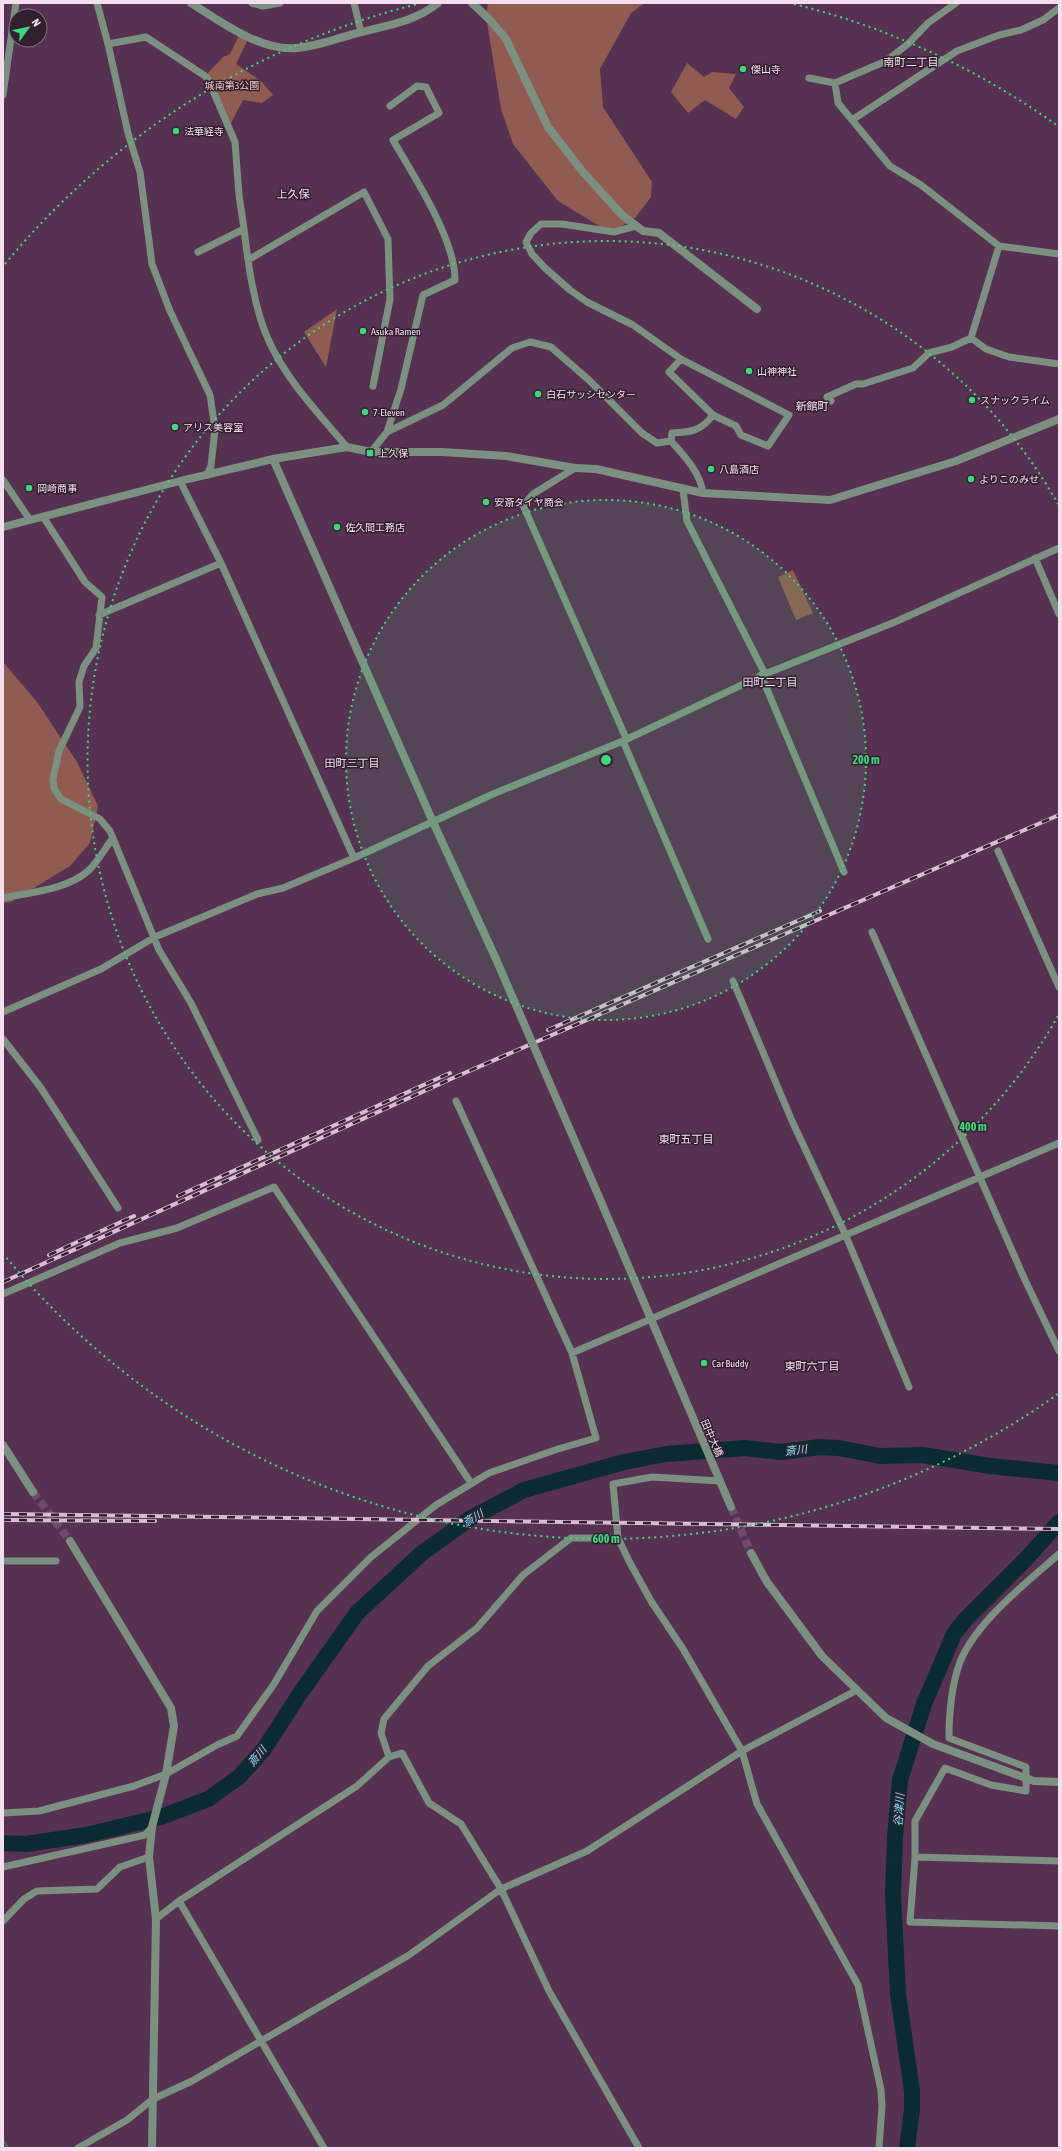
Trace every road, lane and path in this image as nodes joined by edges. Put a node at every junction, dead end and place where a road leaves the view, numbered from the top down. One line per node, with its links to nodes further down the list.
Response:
1 (16, 3): 13 (street)
2 (97, 3): 12 (street)
3 (191, 3): 11 (street)
4 (252, 3): 5 (street)
5 (280, 3)
6 (354, 3): 11 (street)
7 (438, 3): 11 (street)
8 (472, 3): 19 (street)
9 (956, 3): 15 (street)
10 (1059, 8): 18 (street)
11 (361, 32)
12 (108, 44): 20 (street); 39 (street)
13 (5, 54): 16 (street)
14 (809, 78): 15 (street)
15 (835, 83): 18 (street)
16 (3, 95)
17 (390, 106): 33 (street)
18 (852, 120): 21 (street)
19 (636, 226): 25 (street); 27 (street)
20 (244, 229): 22 (street); 24 (street)
21 (999, 246): 23 (street); 26 (street)
22 (198, 252)
23 (1059, 254)
24 (248, 260): 29 (street); 35 (street)
25 (757, 309)
26 (971, 338): 28 (street); 30 (street)
27 (681, 359): 31 (street); 31 (street)
28 (1059, 364)
29 (373, 386)
30 (831, 401)
31 (713, 415): 34 (street)
32 (1059, 419): 43 (street)
33 (387, 432): 34 (street); 36 (street)
34 (671, 441): 43 (street)
35 (347, 448): 36 (street); 37 (street)
36 (371, 452): 38 (street)
37 (273, 459): 39 (street); 54 (street, 田中大橋)
38 (575, 468): 42 (street); 53 (street)
39 (207, 475): 41 (street)
40 (3, 480): 45 (street)
41 (180, 481): 44 (street); 49 (street)
42 (683, 490): 43 (street); 52 (street)
43 (703, 494)
44 (44, 518): 45 (street); 51 (street)
45 (30, 520): 46 (street)
46 (3, 527)
47 (1059, 548): 48 (street)
48 (1035, 558): 50 (street); 52 (street)
49 (221, 563): 51 (street); 57 (street)
50 (1059, 614)
51 (99, 615): 55 (street)
52 (763, 674): 53 (street); 58 (street)
53 (625, 739): 54 (street); 62 (street)
54 (433, 822): 57 (street); 74 (street, 田中大橋, bridge)
55 (113, 838): 59 (street); 61 (street)
56 (998, 851): 64 (street)
57 (354, 858): 61 (street)
58 (844, 872)
59 (3, 898)
60 (872, 932): 70 (street)
61 (156, 938): 65 (street); 68 (street)
62 (708, 939)
63 (733, 981): 72 (street)
64 (1059, 987)
65 (3, 1012)
66 (3, 1039): 71 (street)
67 (456, 1101): 76 (street)
68 (258, 1140)
69 (1059, 1143): 70 (street)
70 (980, 1176): 72 (street); 75 (street)
71 (118, 1208)
72 (846, 1236): 74 (street); 77 (street)
73 (3, 1294): 80 (street)
74 (653, 1319): 76 (street); 79 (street, 田中大橋)
75 (1059, 1351)
76 (572, 1353): 80 (street)
77 (909, 1387)
78 (3, 1445): 81 (street)
79 (719, 1478): 82 (street, 田中大橋); 83 (street)
80 (471, 1483): 92 (street)
81 (33, 1492)
82 (731, 1507)
83 (618, 1538): 90 (street); 91 (street)
84 (70, 1541): 92 (street)
85 (750, 1553): 89 (street)
86 (1059, 1554): 93 (street)
87 (3, 1561): 88 (street)
88 (56, 1562)
89 (857, 1690): 90 (street); 93 (street)
90 (742, 1751): 101 (street); 112 (street)
91 (388, 1757): 101 (street); 102 (street)
92 (165, 1777): 95 (street); 96 (street)
93 (1027, 1778): 94 (street); 98 (street)
94 (1059, 1782)
95 (3, 1814)
96 (152, 1827): 97 (street); 100 (street)
97 (149, 1857): 103 (street); 104 (street)
98 (915, 1857): 99 (street); 105 (street)
99 (1059, 1861)
100 (3, 1867)
101 (501, 1889): 106 (street); 111 (street)
102 (179, 1901): 103 (street); 106 (street)
103 (156, 1919): 107 (street)
104 (3, 1921)
105 (1059, 1926)
106 (261, 2040): 107 (street); 110 (street)
107 (153, 2099): 108 (street); 109 (street)
108 (78, 2148)
109 (152, 2148)
110 (324, 2148)
111 (639, 2148)
112 (879, 2148)

